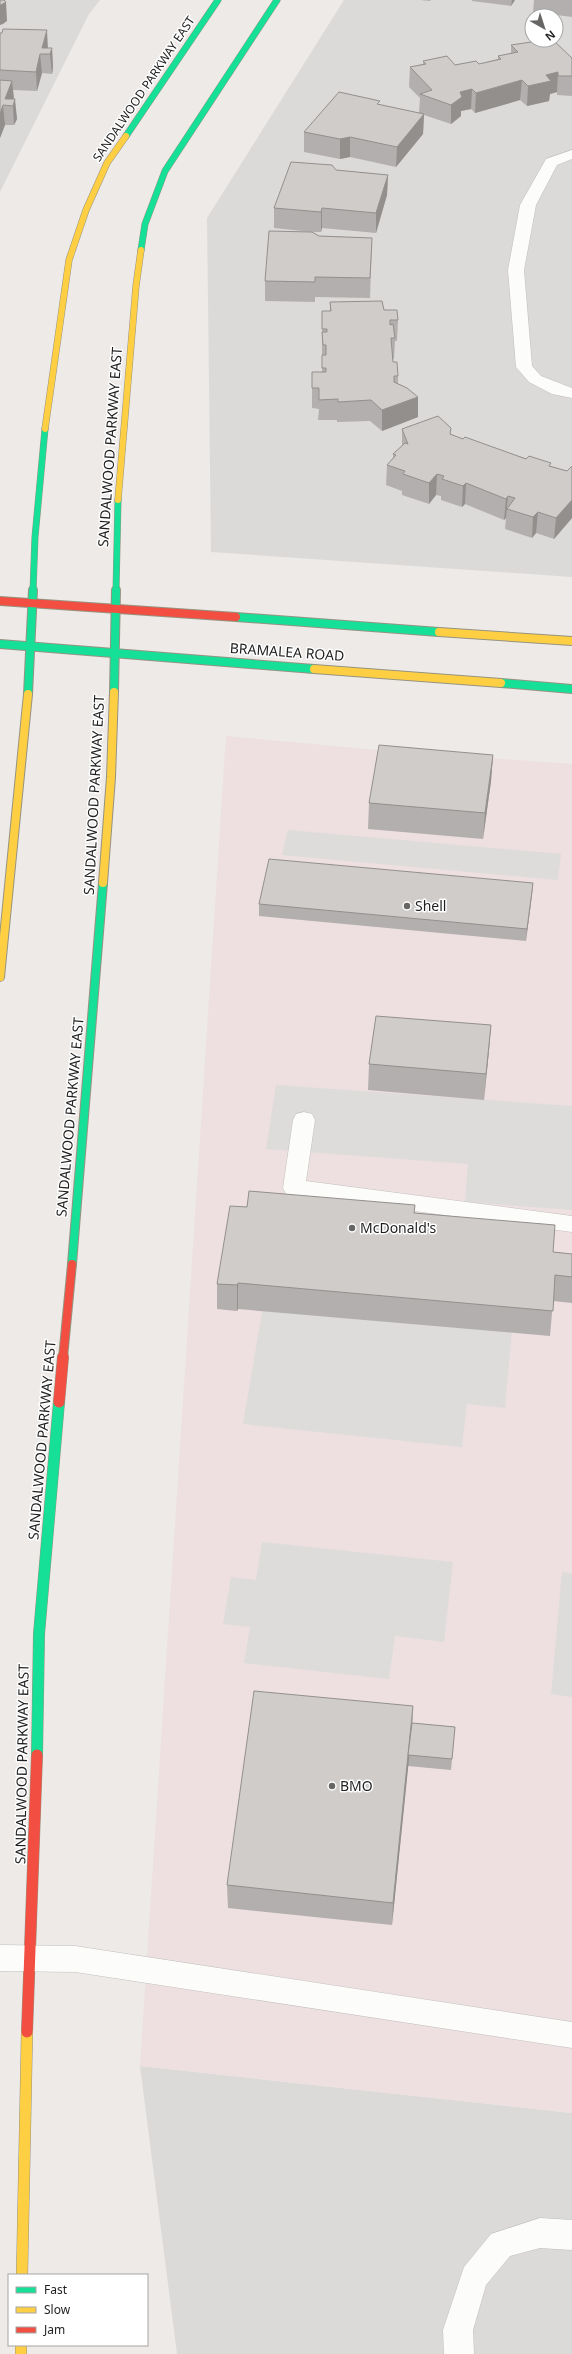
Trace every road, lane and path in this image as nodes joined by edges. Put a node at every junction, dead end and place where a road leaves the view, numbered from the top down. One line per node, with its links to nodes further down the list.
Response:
1 (218, 0): 6 (main road, SANDALWOOD PARKWAY EAST)
2 (277, 0): 7 (main road, SANDALWOOD PARKWAY EAST)
3 (572, 154): 4 (street)
4 (572, 393)
5 (0, 601): 6 (main road)
6 (32, 604): 7 (main road); 10 (main road, SANDALWOOD PARKWAY EAST)
7 (116, 609): 8 (main road); 11 (main road, SANDALWOOD PARKWAY EAST)
8 (572, 641)
9 (0, 644): 10 (main road, BRAMALEA ROAD)
10 (30, 646): 11 (main road, BRAMALEA ROAD); 13 (main road, SANDALWOOD PARKWAY EAST)
11 (114, 653): 12 (main road, BRAMALEA ROAD); 17 (main road, SANDALWOOD PARKWAY EAST)
12 (572, 689)
13 (0, 977)
14 (304, 1120): 15 (street)
15 (572, 1224)
16 (0, 1958): 17 (street)
17 (29, 1958): 18 (street); 20 (main road, SANDALWOOD PARKWAY EAST)
18 (572, 2035)
19 (572, 2235): 21 (street)
20 (22, 2274)
21 (459, 2354)

